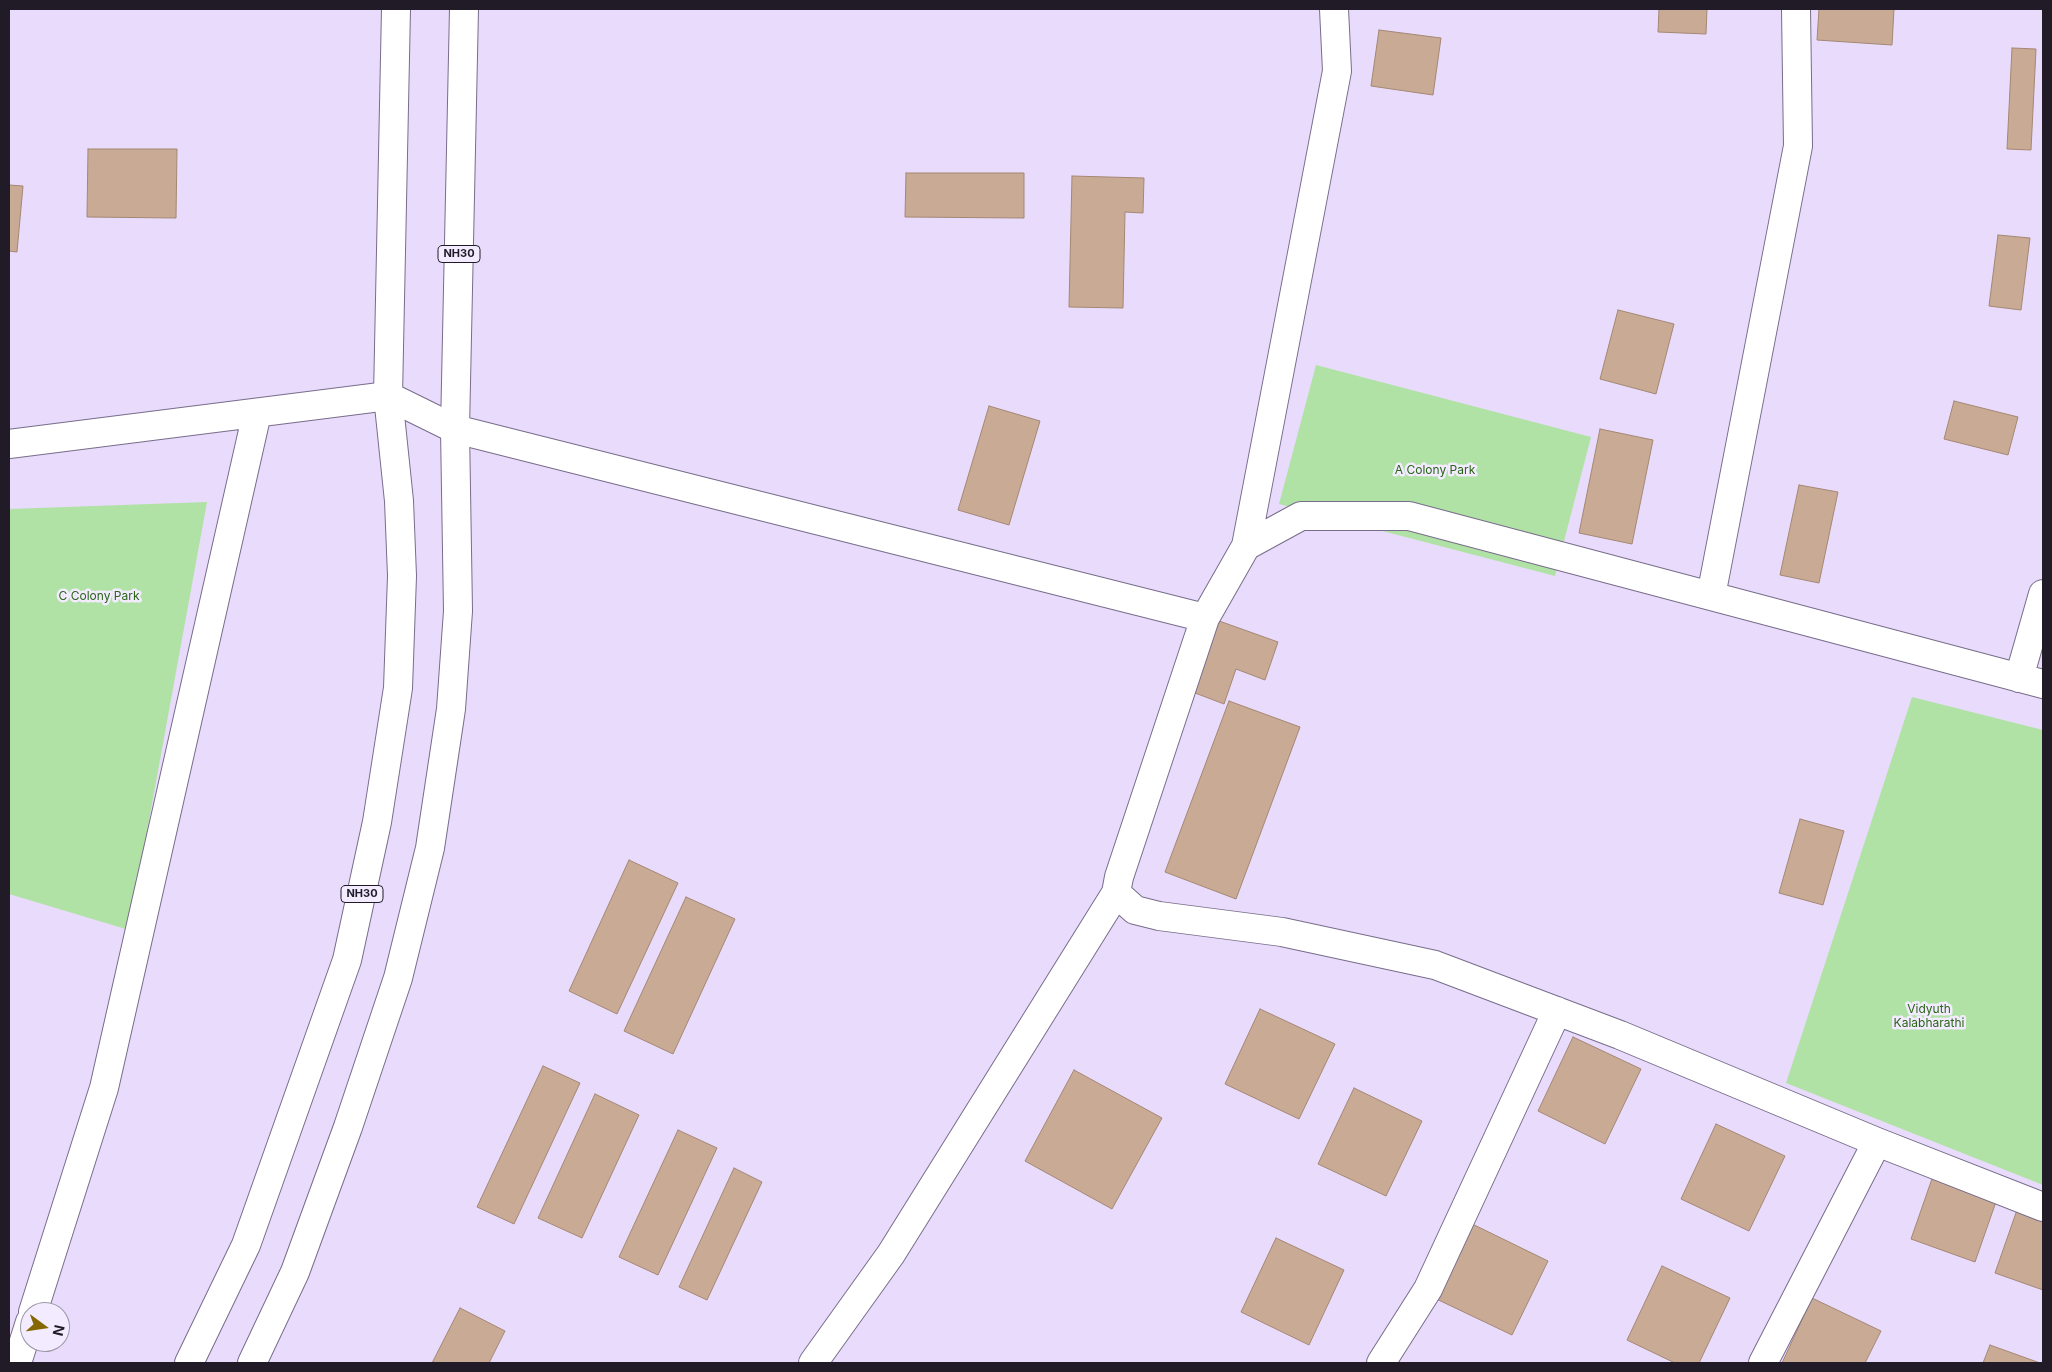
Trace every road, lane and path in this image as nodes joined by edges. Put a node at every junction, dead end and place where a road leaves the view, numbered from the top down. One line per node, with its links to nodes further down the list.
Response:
1 (396, 9): 5 (main road, NH30)
2 (464, 9): 7 (main road, NH30)
3 (1334, 9): 9 (main road)
4 (1796, 9): 11 (main road)
5 (388, 396): 6 (main road); 7 (main road); 19 (main road, NH30)
6 (257, 413): 8 (main road); 18 (main road)
7 (455, 429): 12 (main road); 20 (main road, NH30)
8 (9, 444)
9 (1246, 546): 11 (main road); 12 (main road)
10 (2043, 594): 13 (main road)
11 (1712, 596): 13 (main road)
12 (1205, 618): 14 (main road)
13 (2031, 681)
14 (1116, 893): 15 (main road); 21 (main road)
15 (1557, 1011): 16 (main road); 22 (main road)
16 (1877, 1142): 17 (main road); 23 (main road)
17 (2043, 1207)
18 (36, 1302)
19 (189, 1363)
20 (252, 1363)
21 (813, 1363)
22 (1381, 1363)
23 (1763, 1363)

